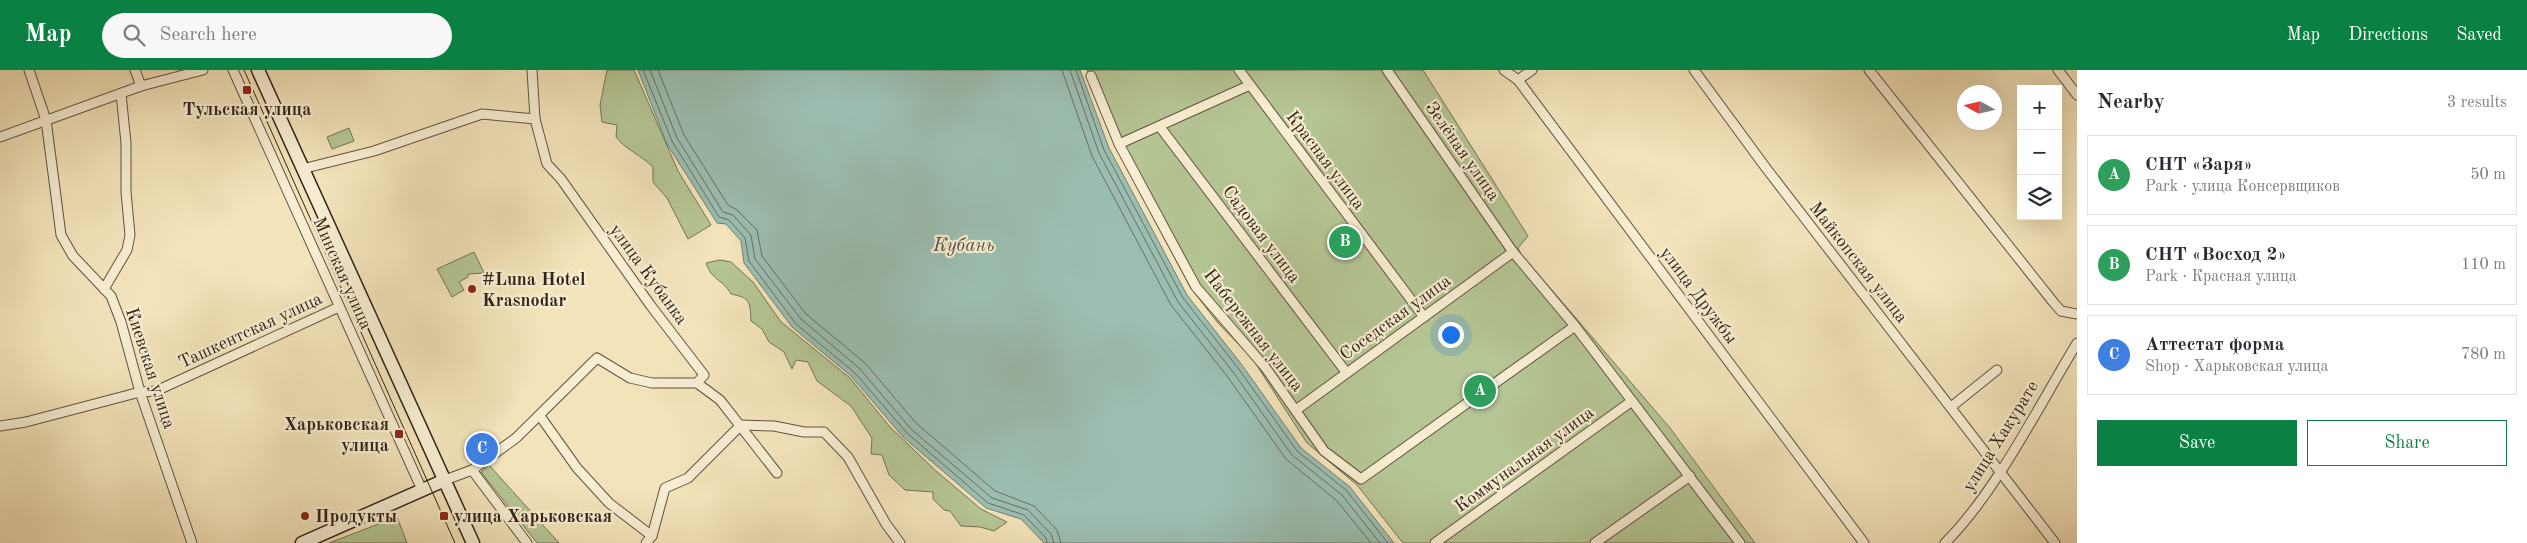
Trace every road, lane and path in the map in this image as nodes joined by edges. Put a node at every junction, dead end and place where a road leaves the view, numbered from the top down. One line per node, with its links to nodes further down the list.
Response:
1 (29, 70): 21 (street, Киевская улица)
2 (134, 70): 17 (street)
3 (203, 70): 17 (street)
4 (233, 70): 28 (street, Минская улица)
5 (258, 70): 25 (main road, Минская улица)
6 (532, 70): 20 (street, улица Кубанка)
7 (1239, 70): 16 (street, Красная улица)
8 (1387, 70): 26 (street, Зелёная улица)
9 (1504, 70): 15 (street, улица Дружбы)
10 (1532, 70): 15 (street)
11 (1694, 70): 38 (street, Майкопская улица)
12 (1869, 70): 29 (street)
13 (2058, 70): 19 (street)
14 (1091, 76): 24 (street, Набережная улица)
15 (1518, 80): 58 (street, улица Дружбы)
16 (1250, 85): 22 (street); 30 (street, Красная улица)
17 (142, 86): 18 (street)
18 (121, 94): 21 (street); 27 (street)
19 (2077, 95)
20 (534, 119): 25 (street); 35 (street, улица Кубанка)
21 (46, 120): 23 (street); 27 (street, Киевская улица)
22 (1160, 127): 24 (street); 34 (street, Садовая улица)
23 (0, 137)
24 (1119, 144): 39 (street, Набережная улица)
25 (302, 169): 47 (main road, Минская улица)
26 (1513, 252): 30 (street, Соседская улица); 31 (street, Зелёная улица)
27 (104, 289): 36 (street, Киевская улица)
28 (339, 307): 36 (street, Ташкентская улица); 48 (street, Минская улица)
29 (2077, 314)
30 (1424, 316): 34 (street, Соседская улица)
31 (1574, 326): 37 (street, Зелёная улица); 39 (street, Набережная улица)
32 (2077, 343): 44 (street, улица Хакурате)
33 (1997, 370): 38 (street)
34 (1346, 372): 39 (street, Соседская улица)
35 (697, 383): 40 (street); 41 (street)
36 (140, 392): 42 (street, Ташкентская улица); 50 (street, Киевская улица)
37 (1632, 401): 46 (street, Зелёная улица); 55 (street, Коммунальная улица)
38 (1951, 407): 44 (street, Майкопская улица)
39 (1296, 410)
40 (540, 416): 43 (street); 49 (street)
41 (741, 425): 45 (street); 49 (street); 54 (street)
42 (0, 426)
43 (472, 470): 47 (street); 53 (street)
44 (2000, 471): 59 (street, улица Хакурате); 60 (street, Майкопская улица)
45 (777, 473)
46 (1690, 476): 56 (street); 57 (street, Зелёная улица)
47 (445, 480): 48 (main road); 52 (main road, Минская улица)
48 (422, 490): 51 (main road)
49 (649, 540)
50 (192, 543)
51 (302, 543)
52 (473, 543)
53 (527, 543)
54 (900, 543)
55 (1435, 543)
56 (1595, 543)
57 (1740, 543)
58 (1864, 543)
59 (1945, 543)
60 (2055, 543)

